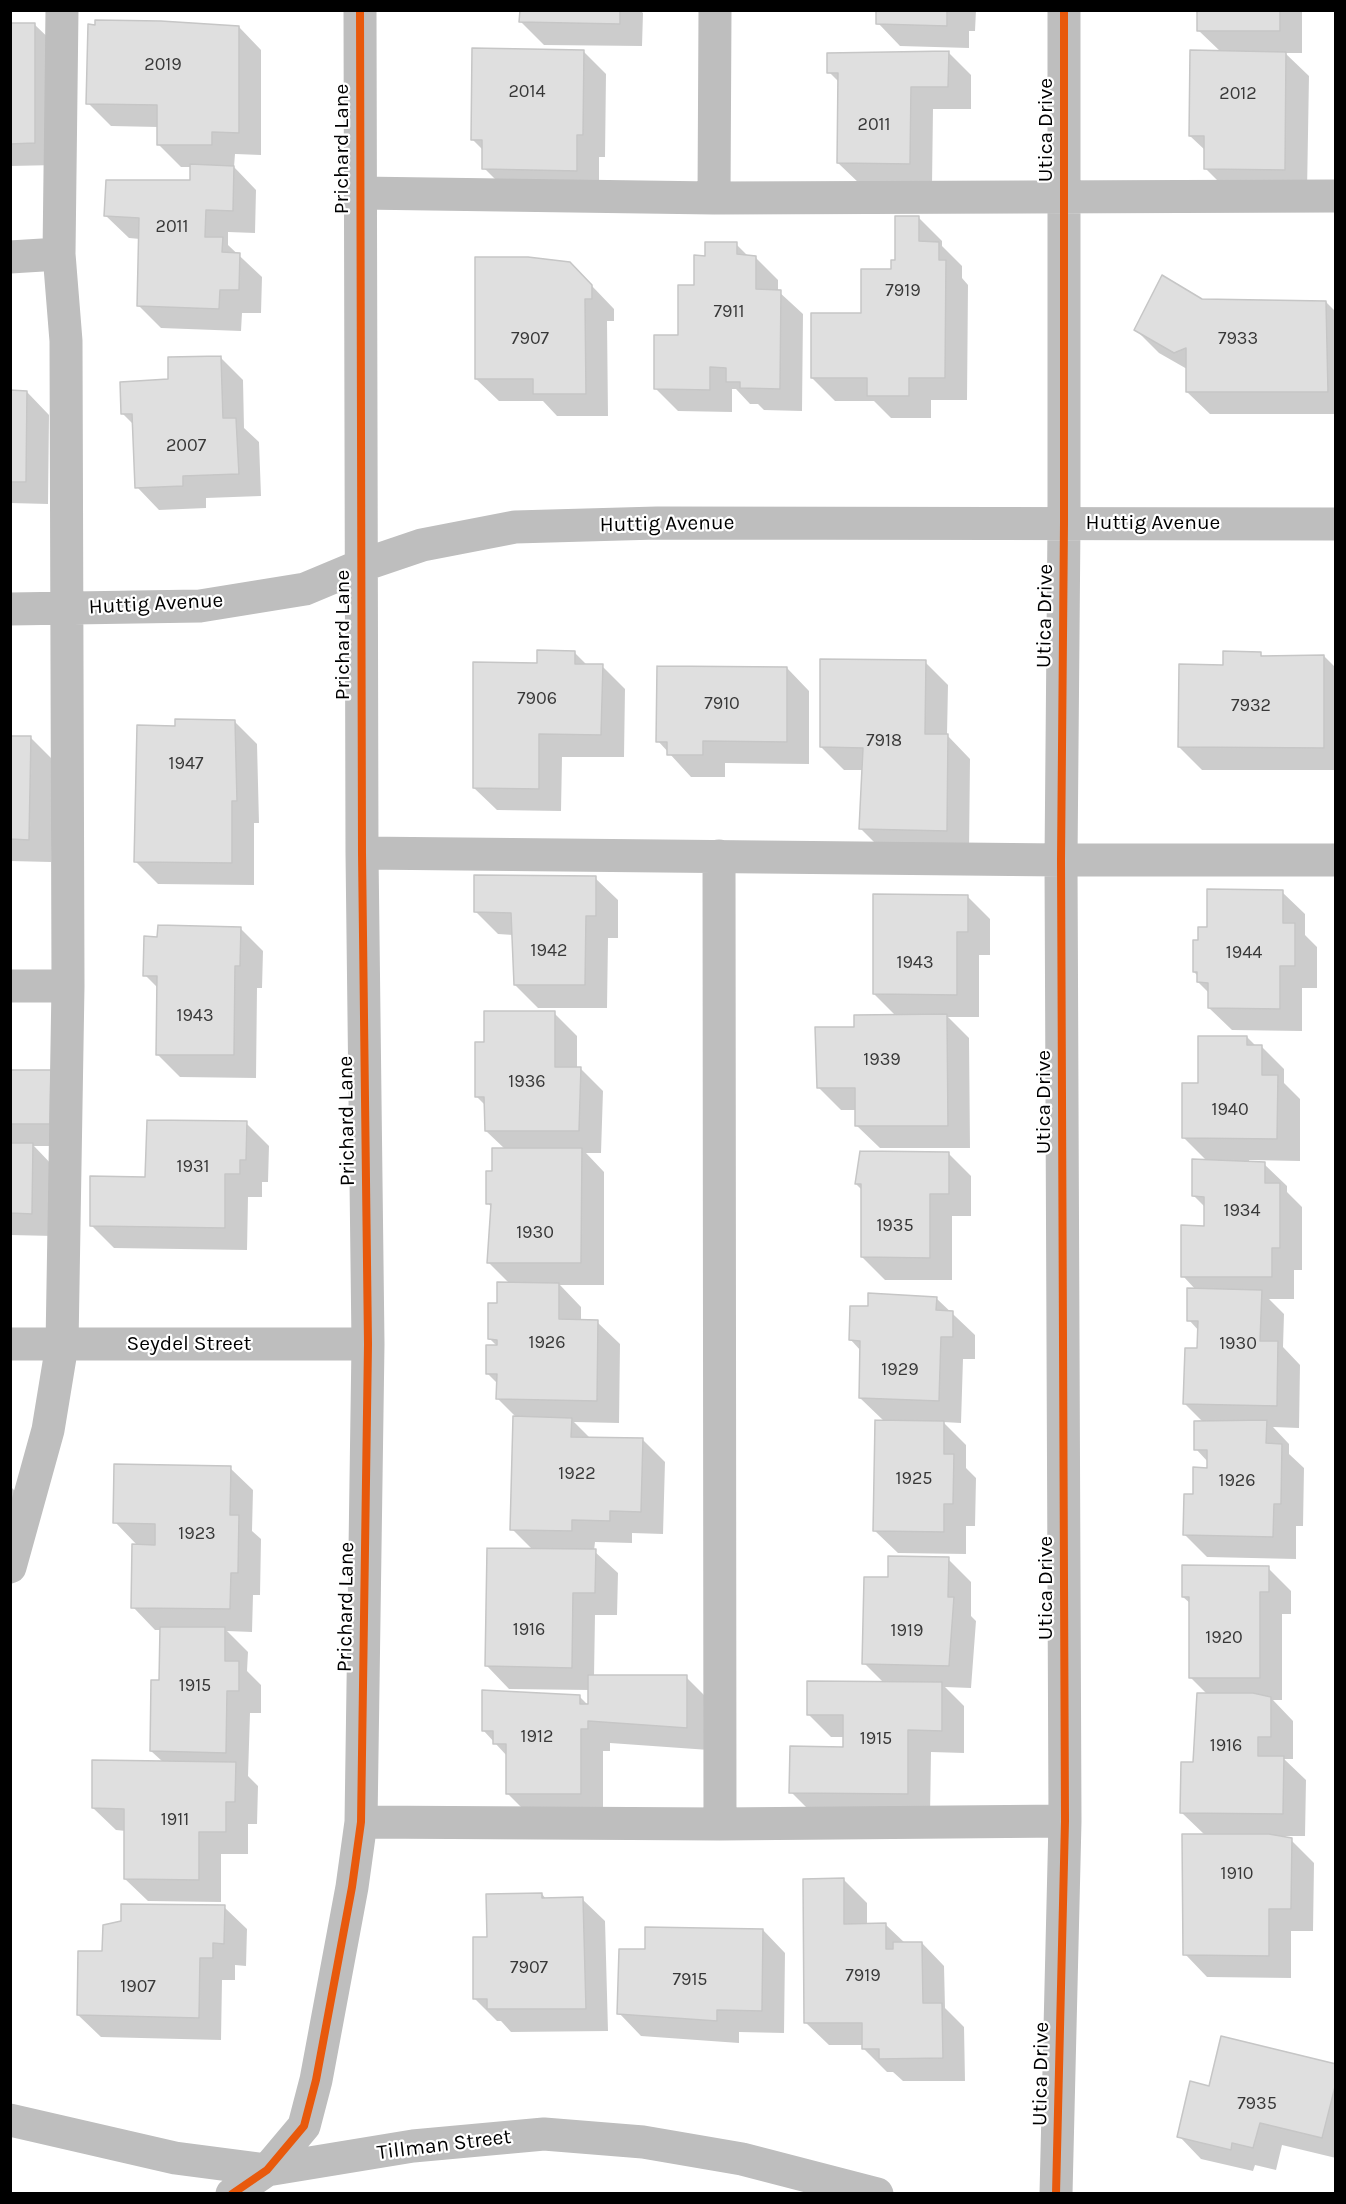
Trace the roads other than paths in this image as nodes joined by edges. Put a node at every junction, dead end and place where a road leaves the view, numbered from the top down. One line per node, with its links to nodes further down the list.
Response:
1 (62, 10): 9 (street)
2 (360, 10): 5 (street, Prichard Lane)
3 (715, 10): 7 (street)
4 (1064, 10): 8 (street, Utica Drive)
5 (360, 194): 7 (street); 13 (street, Prichard Lane)
6 (1335, 196): 8 (street)
7 (714, 198): 8 (street)
8 (1063, 198): 11 (street, Utica Drive)
9 (60, 254): 10 (street); 14 (street)
10 (10, 257)
11 (1064, 523): 12 (street, Huttig Avenue); 13 (street, Huttig Avenue); 18 (street, Utica Drive)
12 (1335, 524)
13 (360, 566): 14 (street, Huttig Avenue); 16 (street, Prichard Lane)
14 (67, 608): 15 (street, Huttig Avenue); 21 (street)
15 (10, 609)
16 (362, 853): 17 (street); 23 (street, Prichard Lane)
17 (719, 856): 18 (street); 28 (street)
18 (1061, 860): 19 (street); 26 (street, Utica Drive)
19 (1335, 860)
20 (10, 986): 21 (street)
21 (68, 986): 24 (street)
22 (10, 1344): 24 (street, Seydel Street)
23 (368, 1344): 24 (street, Seydel Street); 27 (street, Prichard Lane)
24 (62, 1345): 25 (street)
25 (10, 1567)
26 (1065, 1821): 28 (street); 33 (street, Utica Drive)
27 (361, 1822): 28 (street); 30 (street, Prichard Lane)
28 (720, 1824)
29 (10, 2120): 30 (street, Tillman Street)
30 (267, 2170): 31 (street, Prichard Lane); 32 (street, Tillman Street)
31 (232, 2193)
32 (877, 2193)
33 (1056, 2193)

